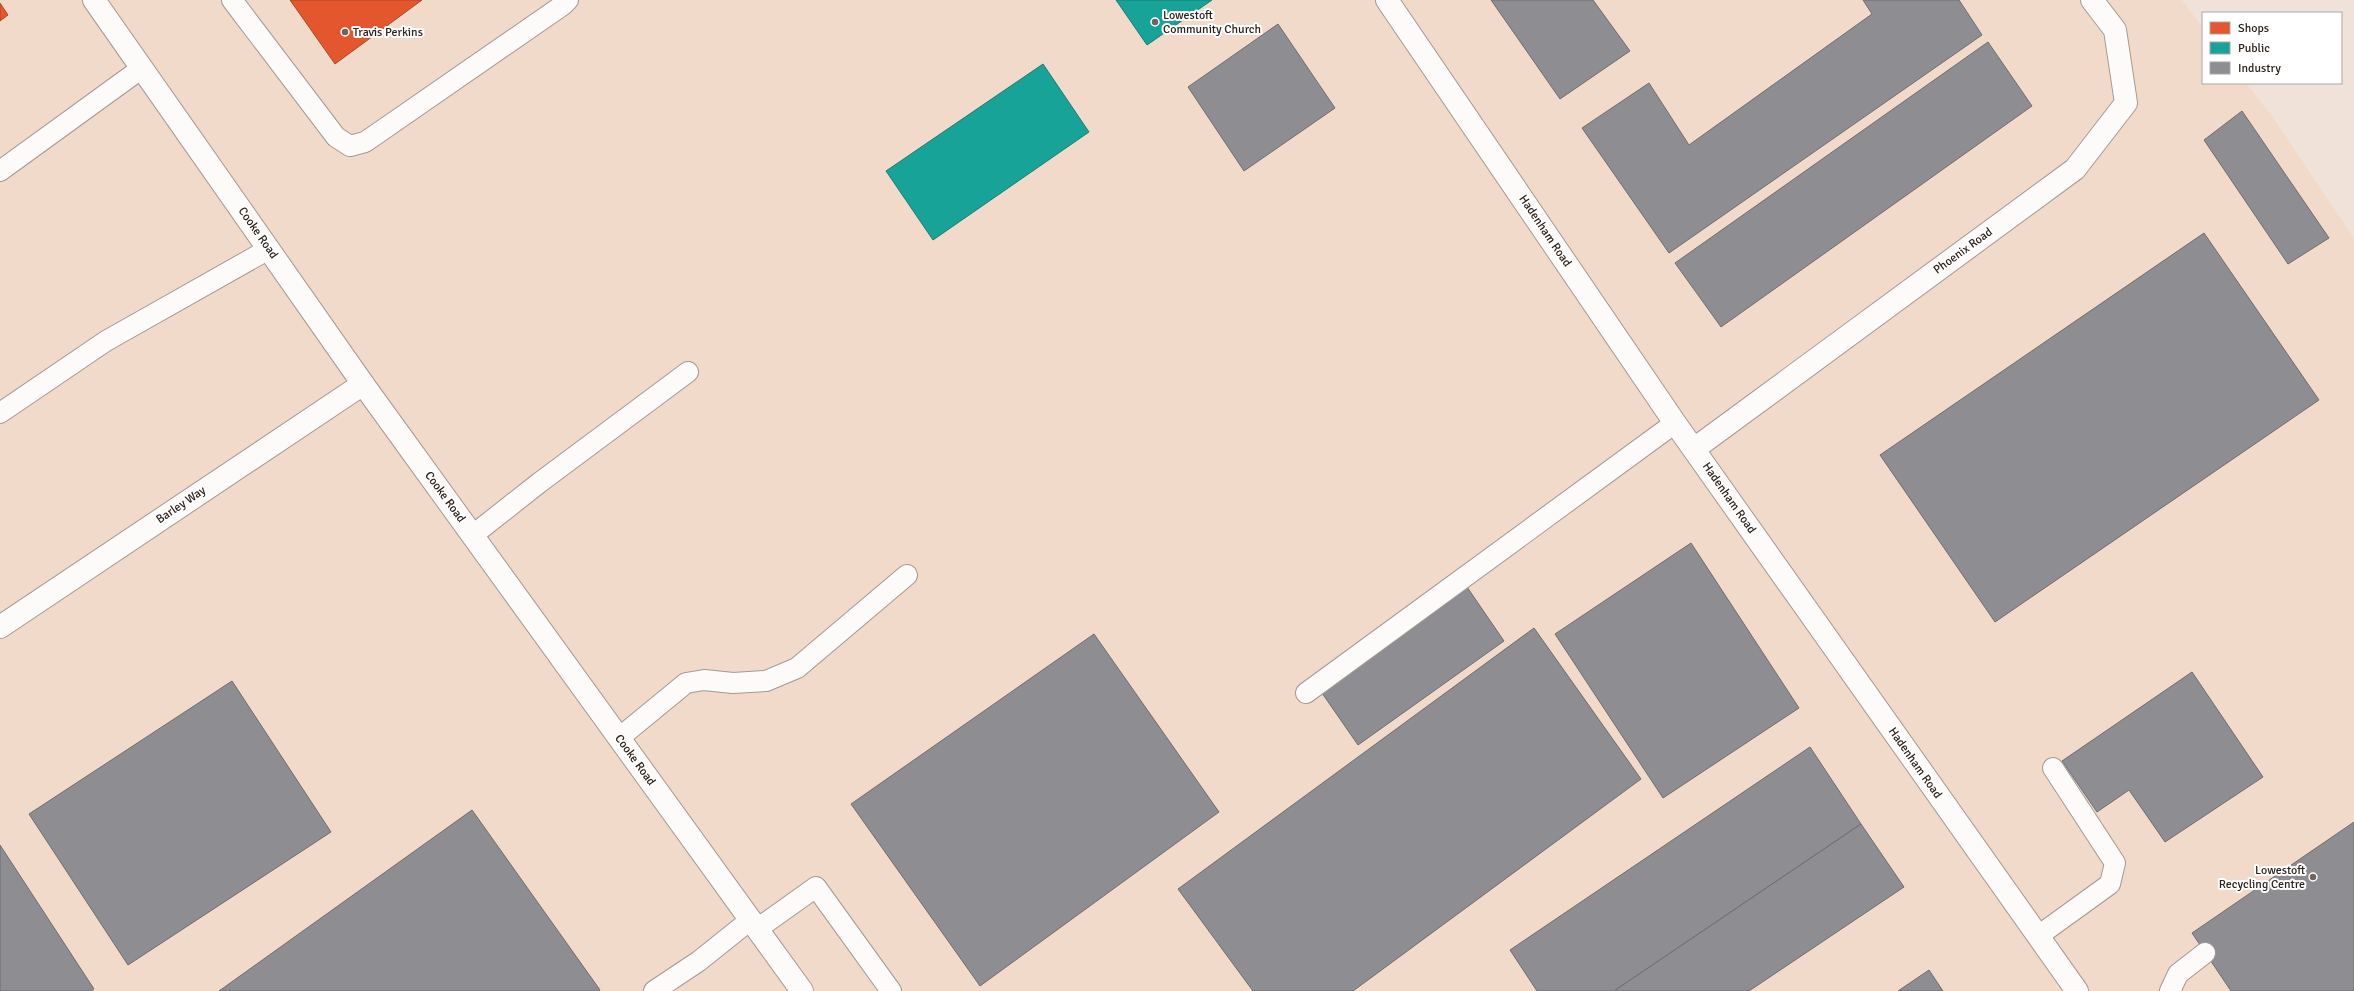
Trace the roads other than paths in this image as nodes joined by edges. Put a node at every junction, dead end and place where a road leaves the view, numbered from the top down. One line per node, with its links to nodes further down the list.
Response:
1 (94, 0): 6 (street, Cooke Road)
2 (232, 0): 3 (lane)
3 (568, 0)
4 (1387, 0): 12 (street, Hadenham Road)
5 (2092, 0): 13 (street, Phoenix Road)
6 (142, 68): 7 (lane); 8 (street, Cooke Road)
7 (0, 171)
8 (269, 250): 10 (street, Cooke Road); 11 (lane)
9 (688, 372): 14 (lane)
10 (363, 384): 14 (street, Cooke Road); 16 (street, Barley Way)
11 (0, 413)
12 (1676, 423): 13 (street, Hadenham Road); 17 (lane)
13 (1694, 449): 21 (street, Hadenham Road)
14 (473, 535): 18 (street, Cooke Road)
15 (907, 575): 18 (lane)
16 (0, 627)
17 (1306, 693)
18 (619, 738): 20 (street, Cooke Road)
19 (2053, 768): 21 (lane)
20 (753, 925): 23 (lane); 24 (street, Cooke Road); 25 (lane)
21 (2038, 936): 26 (street, Hadenham Road)
22 (2205, 953): 27 (lane)
23 (654, 991)
24 (802, 991)
25 (891, 991)
26 (2077, 991)
27 (2170, 991)

